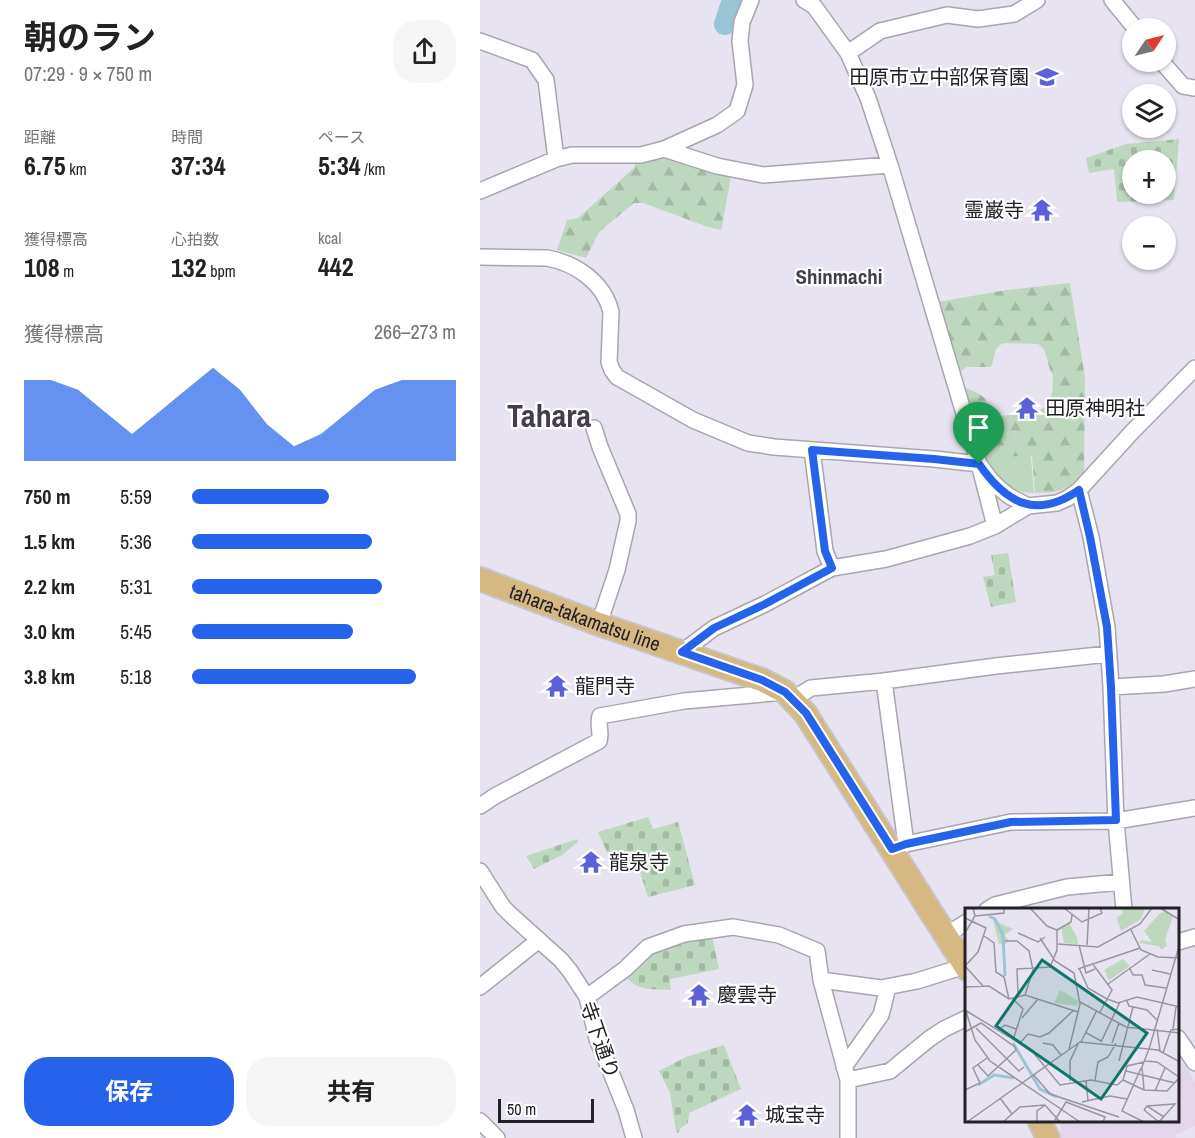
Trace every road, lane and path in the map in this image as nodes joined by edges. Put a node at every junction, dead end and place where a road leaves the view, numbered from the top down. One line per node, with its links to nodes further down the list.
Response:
1 (751, 0): 10 (street)
2 (1037, 0): 7 (street)
3 (1112, 0): 5 (street)
4 (813, 2): 7 (street)
5 (1127, 18)
6 (480, 41): 11 (street)
7 (848, 53): 12 (street)
8 (1171, 72): 9 (street)
9 (1195, 88)
10 (664, 148): 11 (street); 12 (street)
11 (556, 159): 13 (street)
12 (890, 165): 18 (street)
13 (480, 191)
14 (480, 257): 17 (street)
15 (1195, 368): 19 (street)
16 (594, 428): 24 (street)
17 (812, 450): 18 (street); 22 (street)
18 (979, 464): 20 (street); 21 (street)
19 (1079, 490): 20 (street); 26 (street)
20 (1028, 506): 21 (street)
21 (995, 526): 22 (street)
22 (832, 568): 25 (street)
23 (480, 579): 24 (main road, tahara-takamatsu line)
24 (599, 624): 25 (main road, tahara-takamatsu line)
25 (682, 652): 30 (main road, tahara-takamatsu line)
26 (1108, 654): 28 (street); 29 (street)
27 (1195, 679): 29 (street)
28 (884, 681): 30 (street); 34 (street)
29 (1111, 687): 33 (street)
30 (789, 696): 31 (street); 34 (main road, tahara-takamatsu line)
31 (480, 806)
32 (1195, 808): 33 (street)
33 (1116, 820): 34 (street); 36 (street)
34 (899, 847): 40 (main road, tahara-takamatsu line)
35 (480, 871): 42 (street, 寺下通り)
36 (1121, 882): 37 (street); 38 (street)
37 (990, 908)
38 (1124, 908)
39 (965, 923): 40 (street)
40 (946, 935): 44 (main road, tahara-takamatsu line)
41 (1195, 937): 43 (street)
42 (539, 940): 47 (street); 49 (street, 寺下通り)
43 (1180, 942)
44 (965, 966)
45 (965, 968): 48 (street)
46 (821, 980): 48 (street); 49 (street); 53 (street)
47 (480, 987)
48 (888, 987): 53 (street)
49 (587, 997): 57 (street, 寺下通り)
50 (965, 1019): 53 (street)
51 (1180, 1040): 52 (street)
52 (1195, 1063)
53 (846, 1074): 58 (street)
54 (480, 1121): 56 (street)
55 (1040, 1123): 59 (main road)
56 (498, 1138)
57 (634, 1138)
58 (848, 1138)
59 (1048, 1138)

